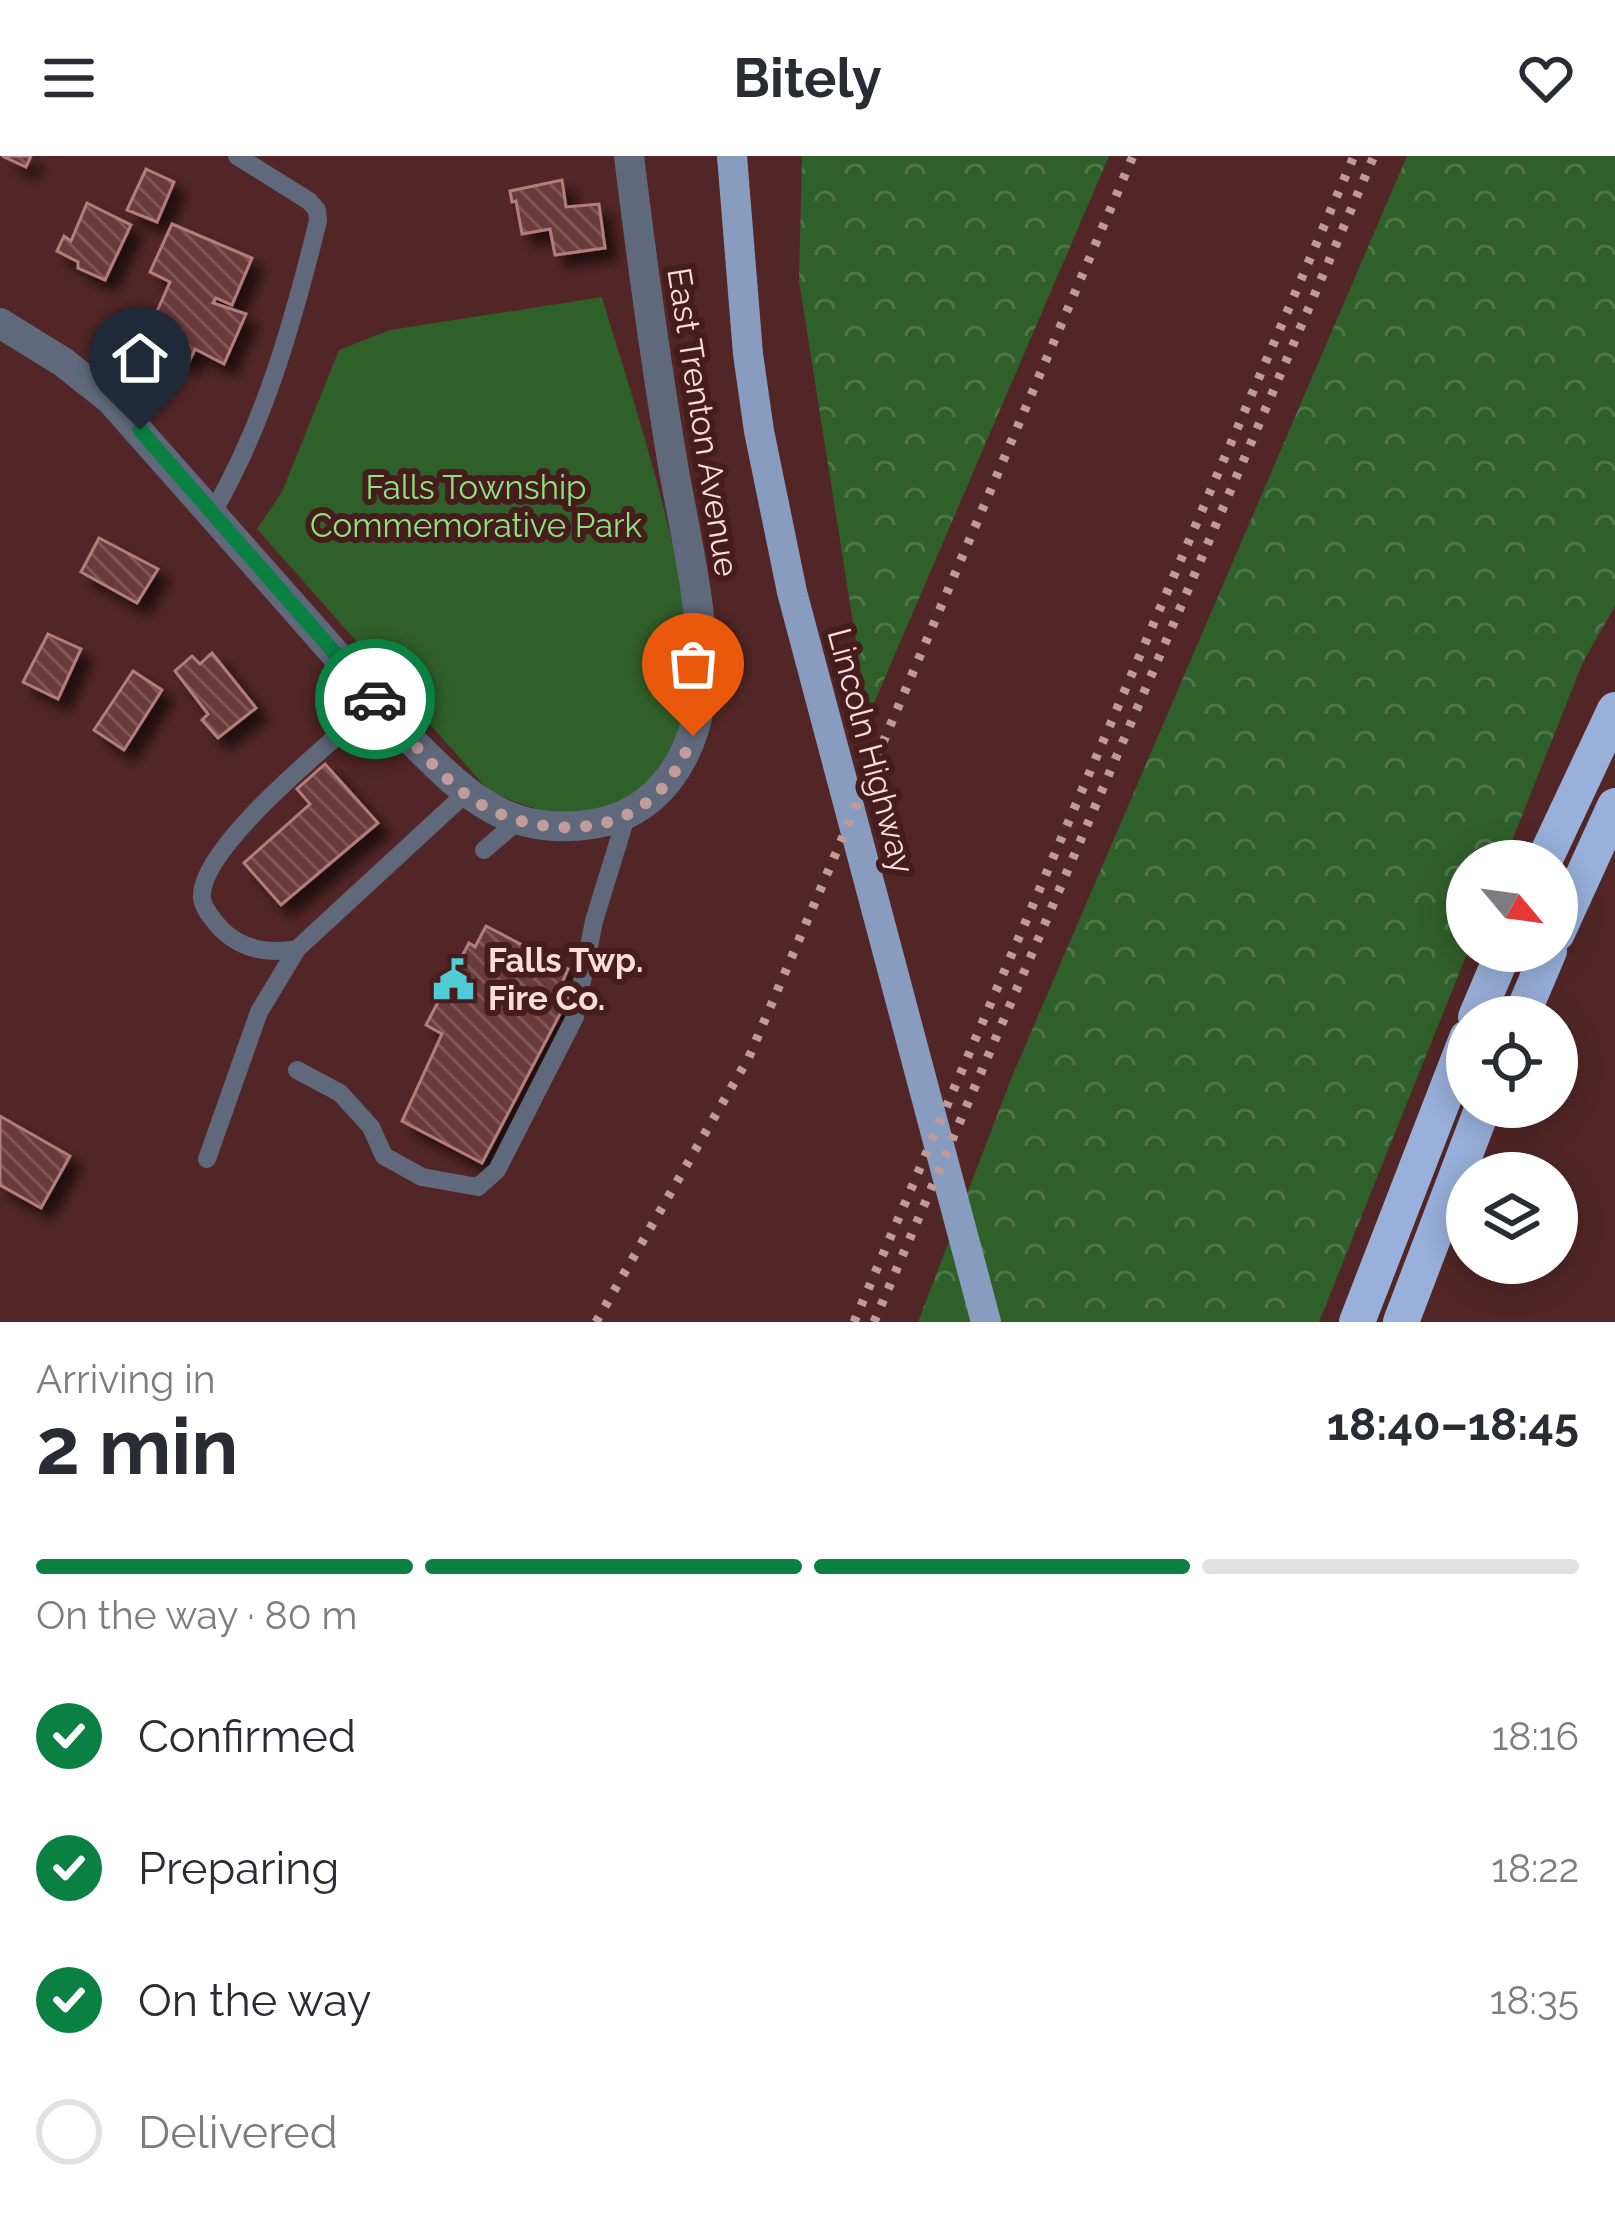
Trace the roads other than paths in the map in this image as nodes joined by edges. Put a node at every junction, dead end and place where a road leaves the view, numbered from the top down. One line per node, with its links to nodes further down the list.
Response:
1 (237, 156): 5 (lane)
2 (629, 156): 10 (street, East Trenton Avenue)
3 (736, 156): 20 (main road, Lincoln Highway)
4 (0, 323): 5 (street)
5 (213, 512): 6 (street)
6 (377, 701): 8 (street); 15 (lane)
7 (1615, 710): 12 (highway)
8 (465, 794): 11 (street); 15 (lane)
9 (1615, 806): 14 (highway)
10 (627, 814): 11 (street); 16 (lane)
11 (519, 820): 13 (lane)
12 (1554, 840)
13 (484, 850)
14 (1578, 887)
15 (297, 949): 19 (lane)
16 (297, 1070)
17 (1446, 1092): 21 (highway)
18 (1475, 1128): 22 (highway)
19 (206, 1159)
20 (986, 1322)
21 (1357, 1322)
22 (1401, 1322)

